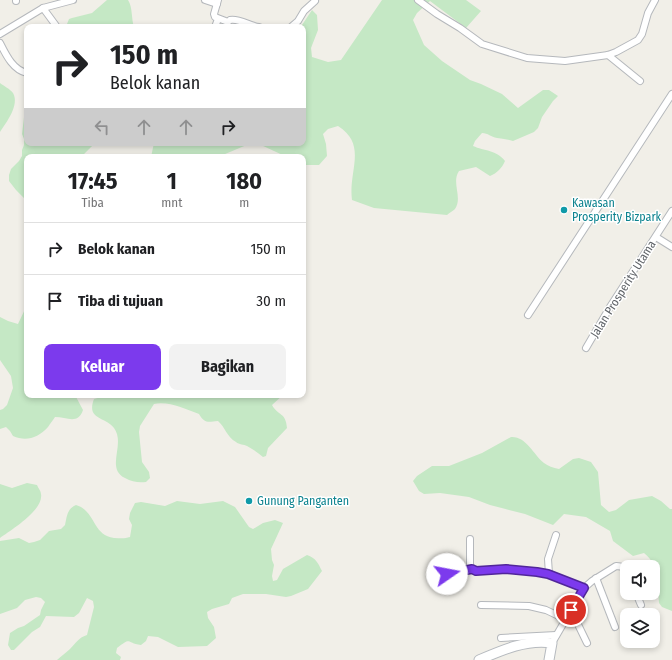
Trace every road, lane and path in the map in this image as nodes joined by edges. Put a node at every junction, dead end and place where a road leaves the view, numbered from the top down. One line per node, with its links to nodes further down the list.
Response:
1 (73, 0): 7 (street)
2 (205, 0): 6 (street)
3 (315, 0): 12 (street)
4 (418, 0): 15 (street)
5 (656, 0): 15 (street)
6 (218, 2): 8 (street)
7 (43, 8): 9 (street); 13 (street)
8 (218, 18): 10 (street); 11 (street)
9 (55, 24)
10 (216, 24)
11 (247, 24)
12 (295, 24)
13 (0, 34)
14 (0, 43): 16 (street)
15 (608, 55): 17 (street)
16 (24, 72)
17 (640, 82)
18 (672, 94): 22 (street)
19 (672, 211): 20 (street, Jalan Prosperity Utama)
20 (656, 237): 21 (street); 23 (street, Jalan Prosperity Utama)
21 (672, 247)
22 (528, 314)
23 (586, 348)
24 (556, 535): 28 (street)
25 (470, 538): 27 (street)
26 (620, 566): 30 (street)
27 (472, 569): 28 (street); 29 (street)
28 (548, 574): 31 (street)
29 (435, 577)
30 (596, 578): 31 (street); 37 (street)
31 (584, 588): 35 (street)
32 (639, 600): 33 (street)
33 (641, 604)
34 (481, 605): 36 (street)
35 (571, 610): 36 (street); 40 (street)
36 (566, 619): 39 (street)
37 (615, 627)
38 (501, 638): 39 (street)
39 (554, 639): 41 (street); 43 (street)
40 (587, 643)
41 (490, 658): 42 (street)
42 (479, 660)
43 (549, 660)

